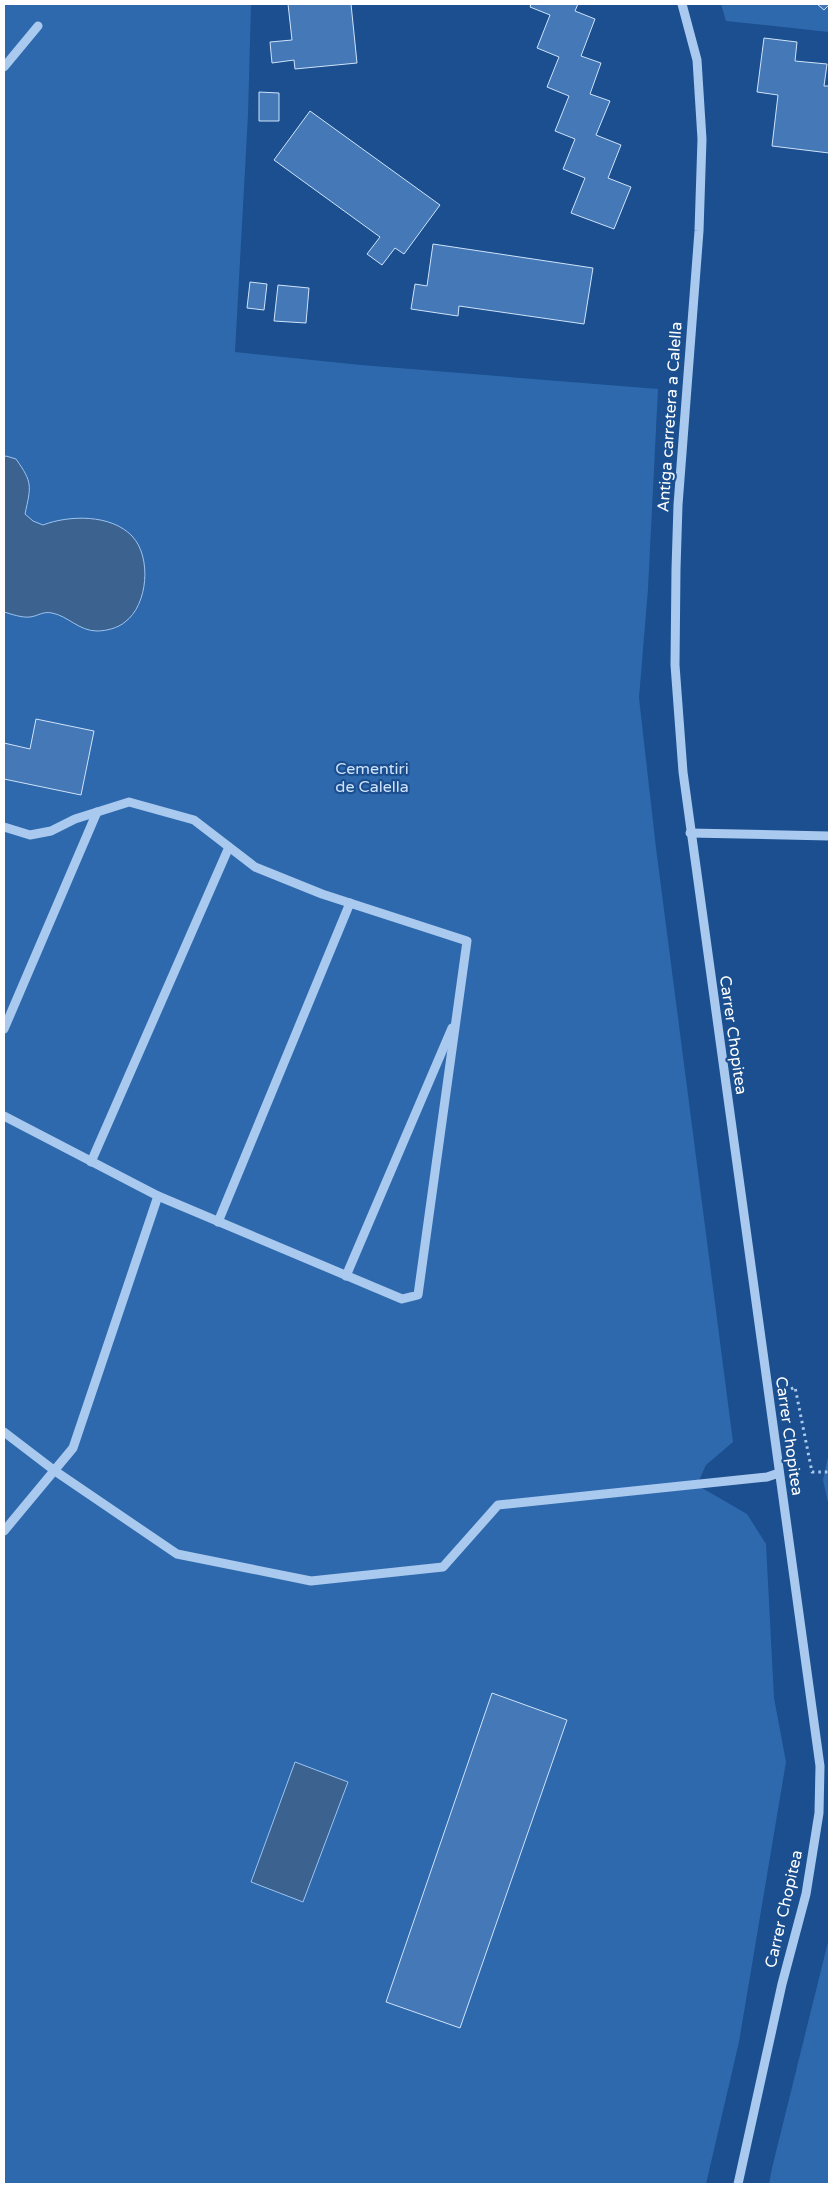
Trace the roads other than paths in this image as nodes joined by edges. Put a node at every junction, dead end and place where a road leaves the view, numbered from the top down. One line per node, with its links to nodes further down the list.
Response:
1 (682, 4): 6 (street, Antiga carretera a Calella)
2 (38, 26): 3 (street)
3 (4, 67)
4 (97, 812): 5 (street); 8 (street); 11 (street)
5 (4, 827)
6 (690, 833): 7 (street); 19 (street, Carrer Chopitea)
7 (829, 836)
8 (229, 847): 9 (street); 13 (street)
9 (350, 903): 10 (street); 15 (street)
10 (457, 1016): 16 (street); 16 (street)
11 (4, 1030)
12 (4, 1116): 13 (street)
13 (91, 1162): 14 (street)
14 (158, 1196): 15 (street); 18 (street)
15 (218, 1222): 16 (street)
16 (346, 1276)
17 (4, 1432): 18 (street)
18 (55, 1471): 19 (street); 20 (street)
19 (779, 1473): 21 (street, Carrer Chopitea)
20 (4, 1531)
21 (738, 2184)

